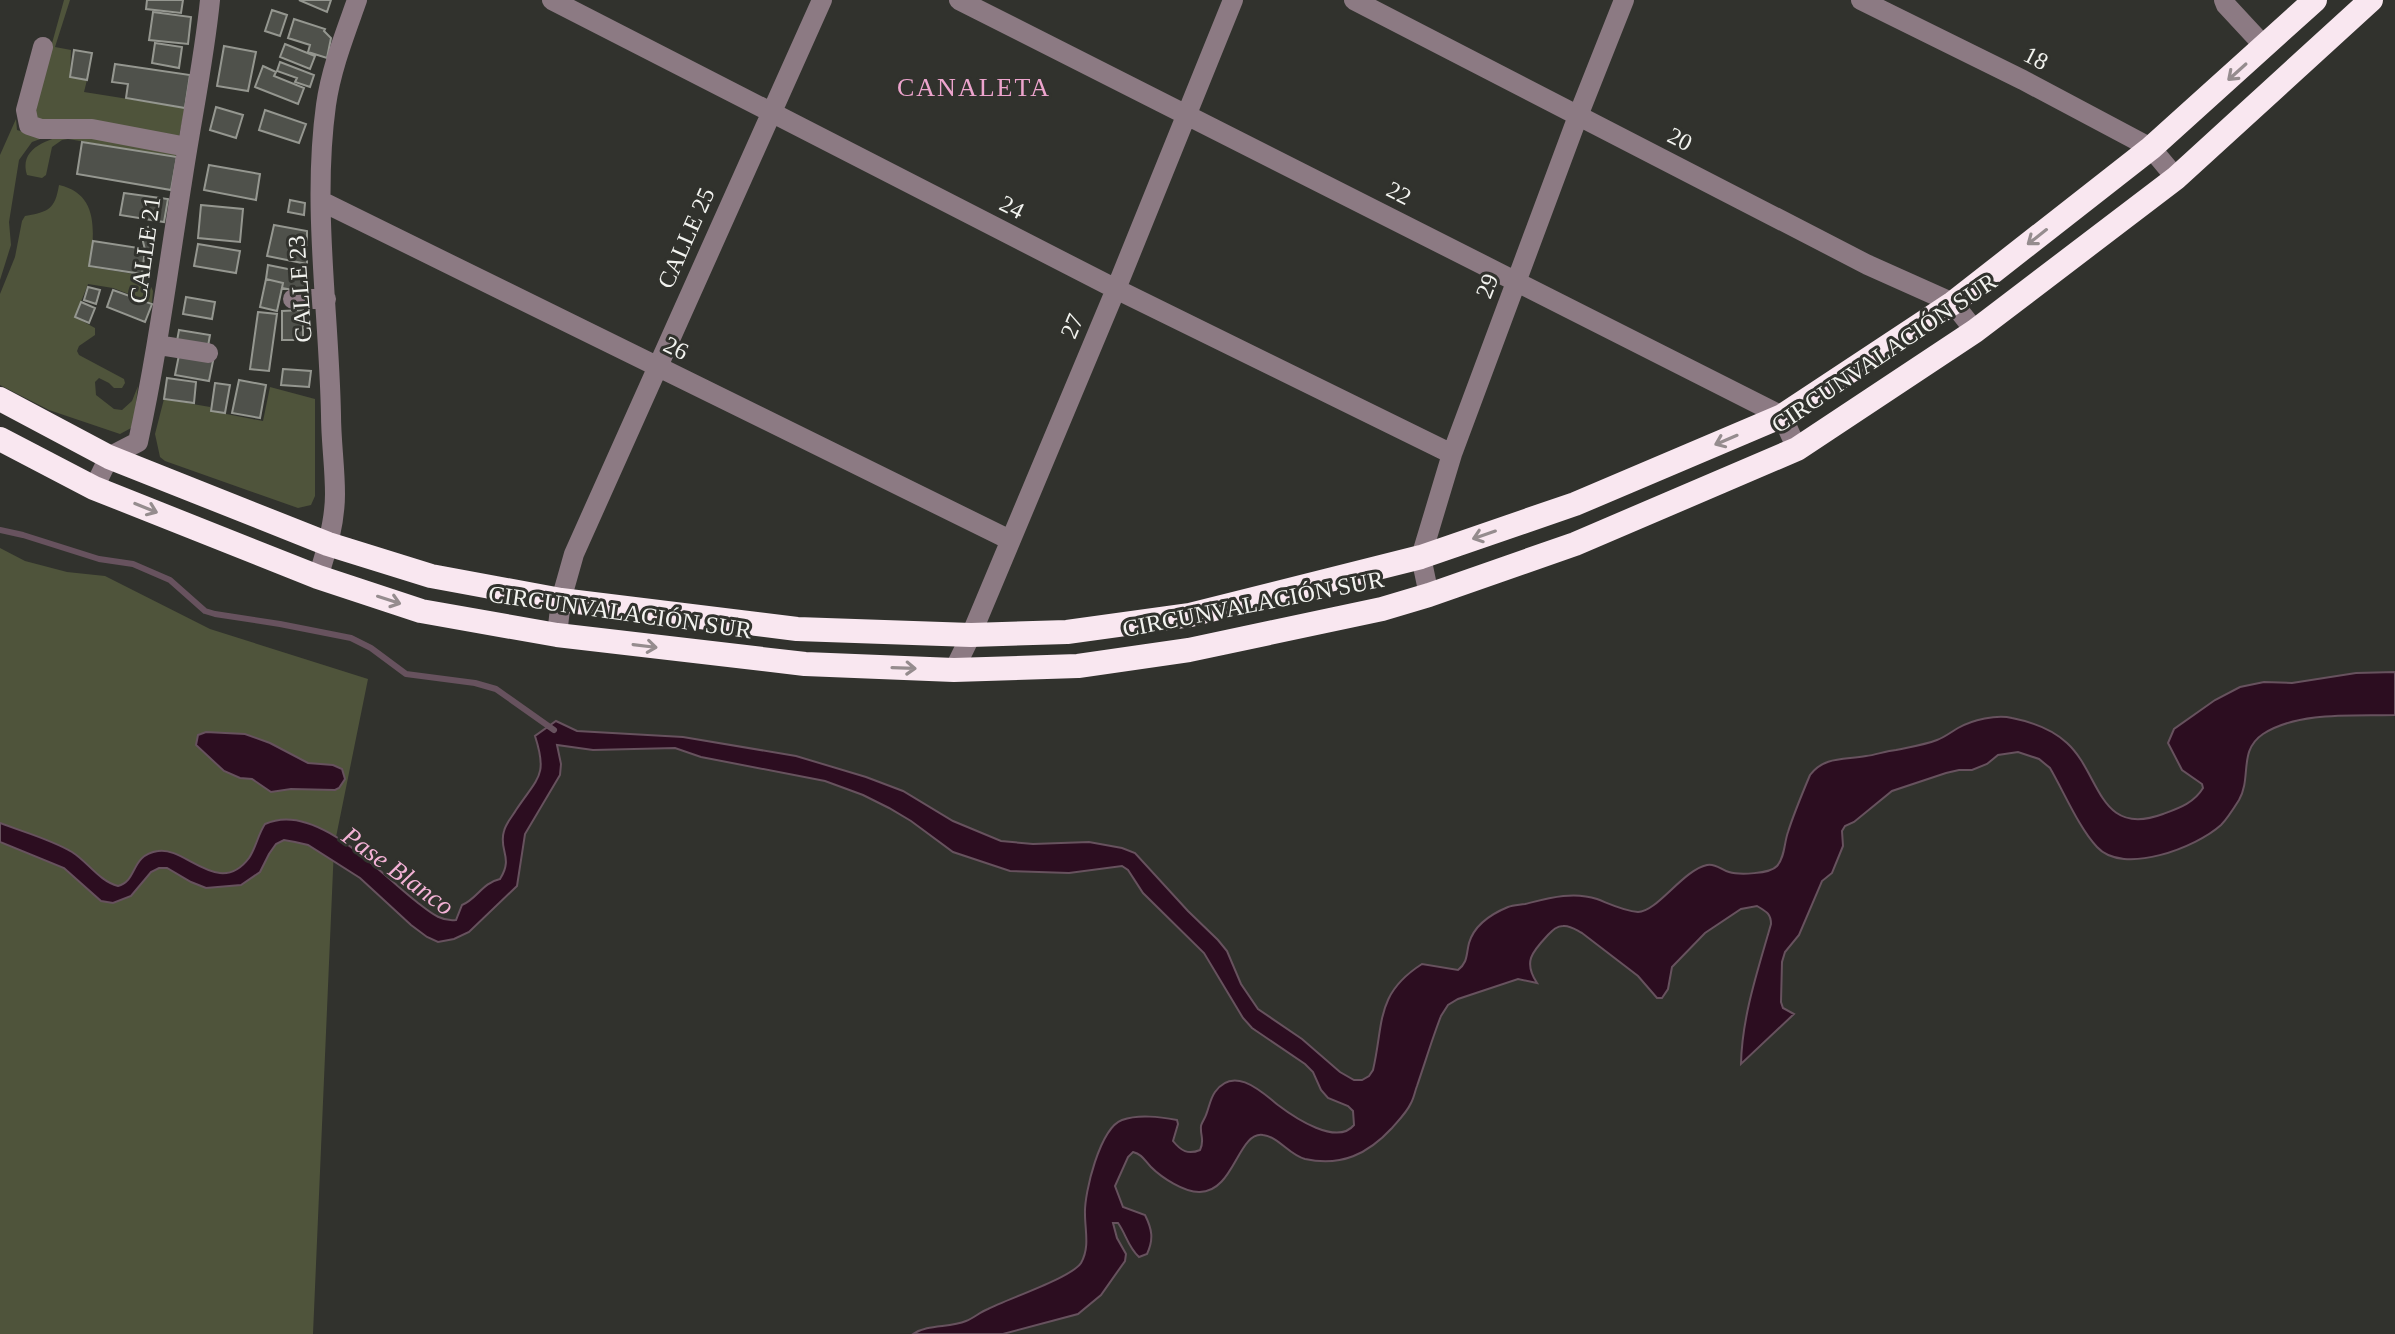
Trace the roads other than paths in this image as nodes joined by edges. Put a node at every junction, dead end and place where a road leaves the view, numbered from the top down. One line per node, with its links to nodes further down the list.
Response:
1 (210, 0): 18 (street, CALLE 21)
2 (357, 0): 21 (street, CALLE 23)
3 (552, 0): 15 (street, 24)
4 (822, 0): 15 (street, CALLE 25)
5 (959, 0): 16 (street, 22)
6 (1233, 0): 16 (street, 27)
7 (1354, 0): 17 (street, 20)
8 (1624, 0): 17 (street, 29)
9 (1861, 0): 19 (street, 18)
10 (2224, 0): 14 (street)
11 (2315, 0): 14 (highway, CIRCUNVALACIÓN SUR)
12 (2371, 0): 20 (highway, CIRCUNVALACIÓN SUR)
13 (43, 47): 18 (street)
14 (2265, 47): 19 (highway, CIRCUNVALACIÓN SUR, one-way to 19)
15 (772, 113): 23 (street, 24); 30 (street, CALLE 25)
16 (1186, 114): 22 (street, 22); 23 (street, 27)
17 (1578, 116): 22 (street, 29); 26 (street, 20)
18 (187, 147): 28 (street, CALLE 21)
19 (2151, 148): 20 (street, 18); 26 (highway, CIRCUNVALACIÓN SUR, one-way to 26)
20 (2176, 178): 27 (highway, CIRCUNVALACIÓN SUR)
21 (321, 201): 25 (street, CALLE 23); 30 (street, 26)
22 (1517, 282): 32 (street, 22); 35 (street, 29)
23 (1116, 289): 35 (street, 24); 38 (street, 27)
24 (293, 299): 25 (street)
25 (326, 299): 39 (street, CALLE 23)
26 (1953, 303): 27 (street, 20); 32 (highway, CIRCUNVALACIÓN SUR)
27 (1975, 331): 34 (highway, CIRCUNVALACIÓN SUR)
28 (158, 345): 29 (street); 36 (street, CALLE 21)
29 (208, 353)
30 (656, 367): 38 (street, 26); 43 (street, CALLE 25)
31 (0, 399): 36 (highway, CIRCUNVALACIÓN SUR)
32 (1782, 416): 34 (street); 40 (highway, CIRCUNVALACIÓN SUR, one-way to 40)
33 (0, 439): 37 (highway, CIRCUNVALACIÓN SUR)
34 (1797, 449): 42 (highway, CIRCUNVALACIÓN SUR)
35 (1452, 454): 40 (street, 29)
36 (109, 457): 37 (street, CALLE 21); 39 (highway, CIRCUNVALACIÓN SUR)
37 (94, 488): 41 (highway, CIRCUNVALACIÓN SUR, one-way to 41)
38 (1010, 540): 45 (street, 27)
39 (328, 544): 41 (street, CALLE 23); 43 (highway, CIRCUNVALACIÓN SUR)
40 (1421, 557): 42 (street, 29); 45 (highway, CIRCUNVALACIÓN SUR)
41 (318, 577): 44 (highway, CIRCUNVALACIÓN SUR, one-way to 44)
42 (1429, 595): 46 (highway, CIRCUNVALACIÓN SUR)
43 (561, 600): 44 (street, CALLE 25); 45 (highway, CIRCUNVALACIÓN SUR)
44 (557, 635): 46 (highway, CIRCUNVALACIÓN SUR, one-way to 46)
45 (971, 635): 46 (street, 27)
46 (954, 670)

